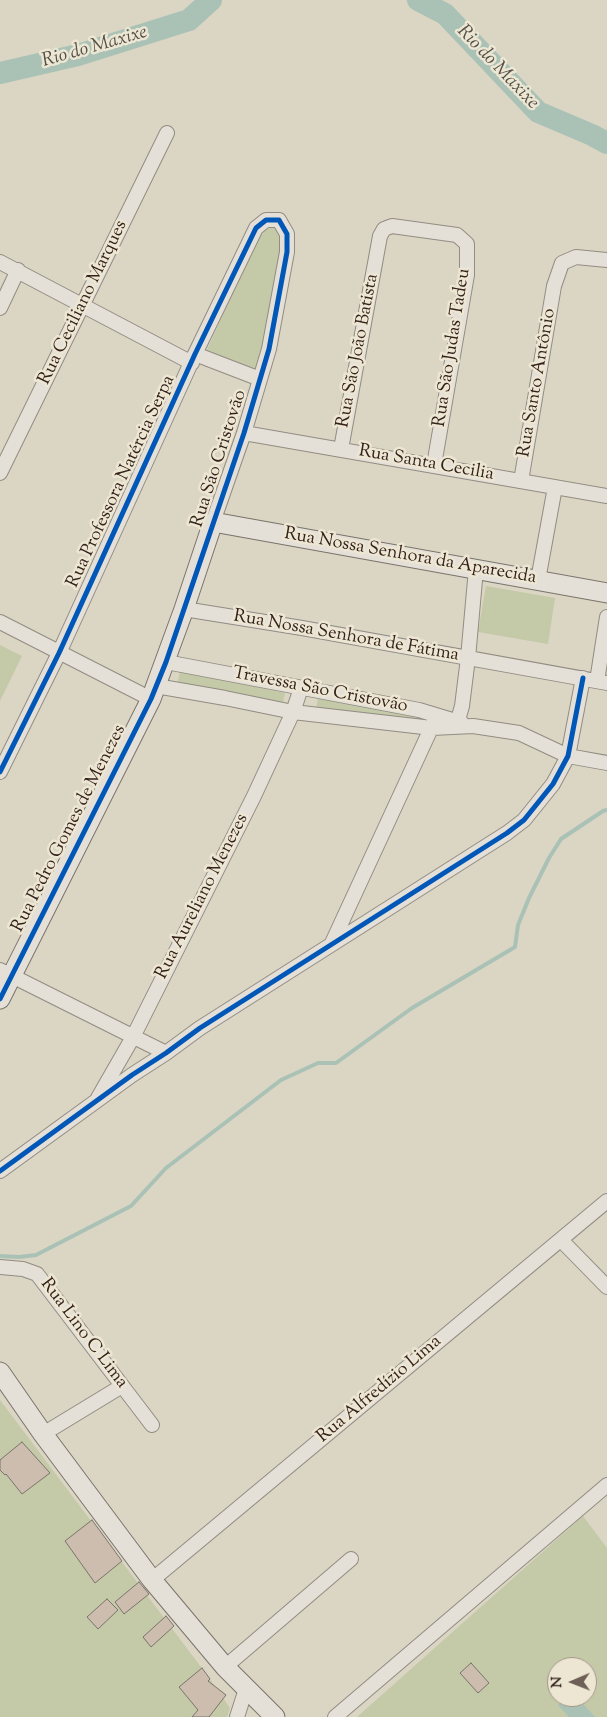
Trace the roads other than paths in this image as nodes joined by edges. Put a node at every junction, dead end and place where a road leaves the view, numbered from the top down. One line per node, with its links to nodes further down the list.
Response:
1 (167, 133): 7 (street, Rua Ceciliano Marques)
2 (280, 222): 9 (street, Rua Professora Natércia Serpa); 10 (street, Rua São Cristovão)
3 (457, 235): 12 (street, Rua São João Batista); 13 (street, Rua São Judas Tadeu)
4 (607, 260): 15 (street, Rua Santo Antônio)
5 (0, 262): 6 (street)
6 (18, 270): 7 (street); 8 (street)
7 (83, 304): 9 (street); 14 (street, Rua Ceciliano Marques)
8 (0, 308)
9 (194, 358): 10 (street); 25 (street, Rua Professora Natércia Serpa)
10 (260, 379): 11 (street, Rua São Cristovão)
11 (244, 434): 12 (street, Rua Santa Cecilia); 18 (street, Rua São Cristovão)
12 (341, 449): 13 (street, Rua Santa Cecilia)
13 (434, 466): 15 (street, Rua Santa Cecilia)
14 (0, 473)
15 (521, 481): 16 (street, Rua Santa Cecilia)
16 (555, 487): 17 (street, Rua Santa Cecilia); 20 (street)
17 (607, 496)
18 (213, 522): 19 (street, Rua Nossa Senhora da Aparecida); 22 (street, Rua São Cristovão)
19 (476, 569): 20 (street, Rua Nossa Senhora da Aparecida); 26 (street)
20 (538, 580): 21 (street, Rua Nossa Senhora da Aparecida)
21 (607, 592)
22 (184, 609): 26 (street, Rua Nossa Senhora de Fátima); 27 (street, Rua São Cristovão)
23 (607, 617): 28 (street)
24 (0, 622): 25 (street, Travessa São Cristovão)
25 (59, 653): 30 (street, Travessa São Cristovão); 37 (street, Rua Professora Natércia Serpa)
26 (468, 658): 28 (street); 33 (street, Rua Nossa Senhora de Fátima)
27 (166, 662): 29 (street, Travessa São Cristovão); 30 (street, Rua São Cristovão)
28 (596, 681): 35 (street)
29 (301, 688): 31 (street, Rua Aureliano Menezes); 32 (street, Travessa São Cristovão)
30 (154, 693): 31 (street, Travessa São Cristovão); 39 (street, Rua Pedro Gomes de Menezes)
31 (293, 712): 34 (street, Travessa São Cristovão); 41 (street, Rua Aureliano Menezes)
32 (436, 714): 33 (street, Travessa São Cristovão); 34 (street)
33 (457, 724): 34 (street, Travessa São Cristovão); 35 (street, Travessa São Cristovão)
34 (432, 728): 38 (street)
35 (568, 756): 36 (street, Travessa São Cristovão); 38 (street)
36 (607, 763)
37 (0, 772)
38 (332, 944): 42 (street)
39 (6, 973): 40 (street, Rua Pedro Gomes de Menezes); 41 (street)
40 (0, 999)
41 (133, 1037): 42 (street); 43 (street, Rua Aureliano Menezes)
42 (166, 1053): 43 (street)
43 (95, 1102): 44 (street)
44 (0, 1171)
45 (607, 1201): 46 (street, Rua Alfredízio Lima)
46 (561, 1240): 48 (street); 55 (street, Rua Alfredízio Lima)
47 (0, 1266): 50 (street, Rua Lino C Lima)
48 (607, 1287)
49 (0, 1372): 52 (street)
50 (122, 1386): 51 (street, Rua Lino C Lima); 52 (street)
51 (152, 1425)
52 (43, 1434): 55 (street)
53 (607, 1485): 60 (street)
54 (351, 1559): 56 (street)
55 (152, 1580): 56 (street)
56 (225, 1667): 57 (street)
57 (246, 1689): 58 (street); 59 (street)
58 (237, 1717)
59 (275, 1717)
60 (335, 1717)

